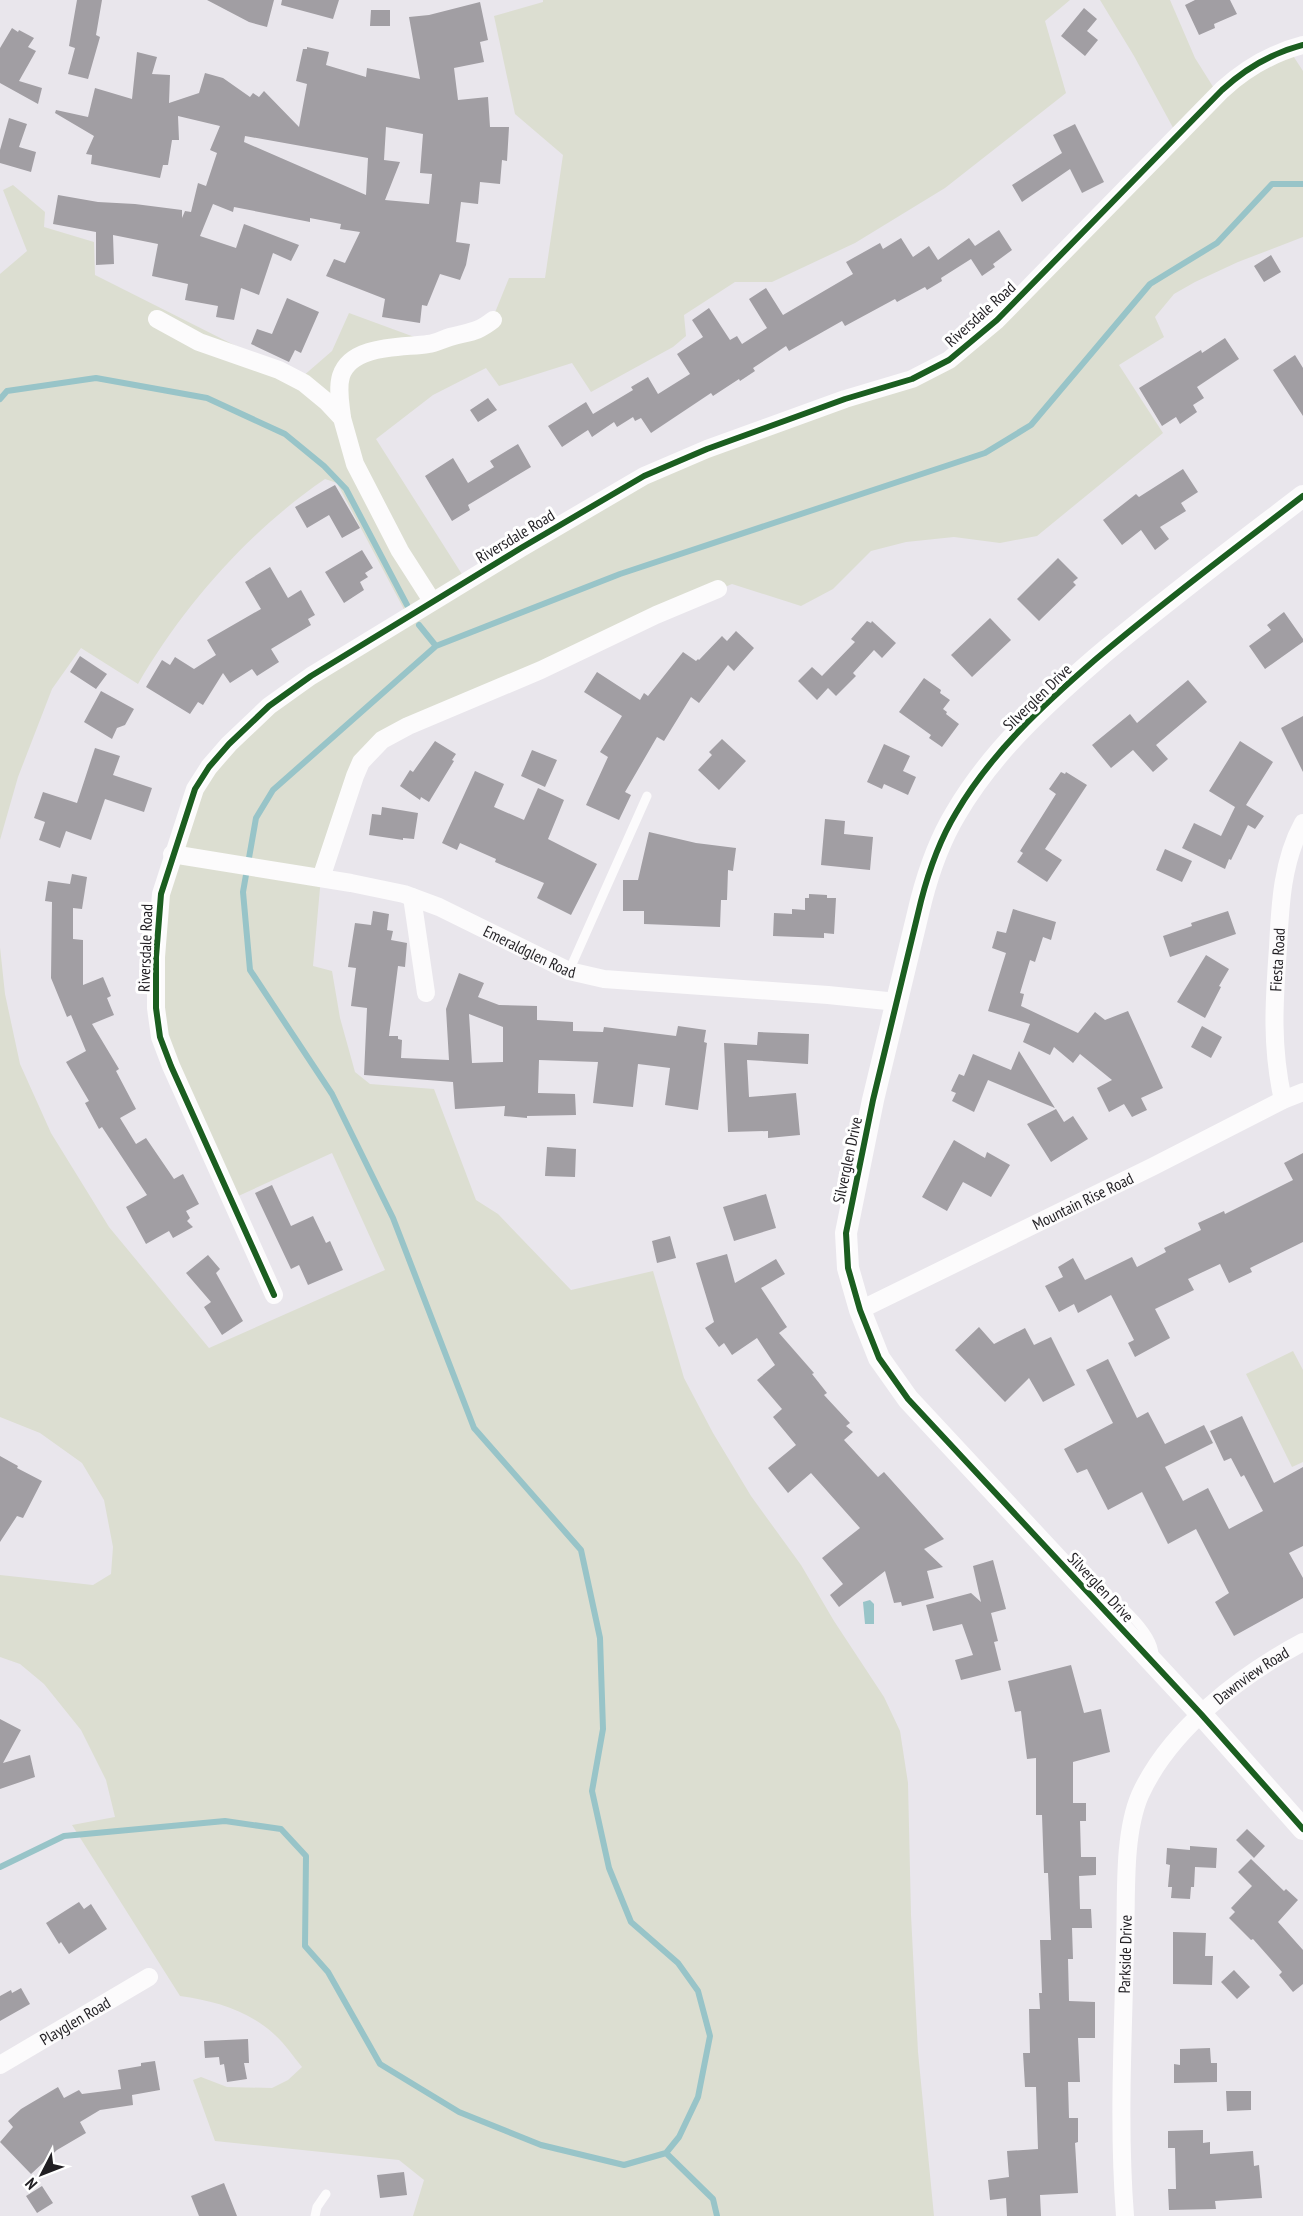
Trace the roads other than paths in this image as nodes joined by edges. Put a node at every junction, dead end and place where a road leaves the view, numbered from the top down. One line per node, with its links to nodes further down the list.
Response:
1 (1303, 45): 7 (street, Riversdale Road)
2 (157, 319): 4 (street)
3 (493, 320): 4 (street)
4 (342, 418): 7 (street)
5 (1303, 496): 15 (street, Silverglen Drive)
6 (718, 589): 11 (street)
7 (432, 601): 10 (street, Riversdale Road)
8 (647, 796): 13 (lane)
9 (1303, 823): 17 (street, Fiesta Road)
10 (172, 854): 11 (street, Emeraldglen Road); 18 (street, Riversdale Road)
11 (321, 878): 12 (street, Emeraldglen Road)
12 (412, 897): 13 (street, Emeraldglen Road); 14 (street)
13 (569, 971): 15 (street, Emeraldglen Road)
14 (426, 993)
15 (897, 1002): 19 (street, Silverglen Drive)
16 (1303, 1092): 17 (street, Mountain Rise Road)
17 (1283, 1100): 19 (street, Mountain Rise Road)
18 (274, 1295)
19 (860, 1310): 21 (street, Silverglen Drive)
20 (1303, 1642): 21 (street, Dawnview Road)
21 (1201, 1714): 22 (street, Silverglen Drive); 27 (street, Parkside Drive)
22 (1303, 1829)
23 (148, 1977): 24 (street, Playglen Road)
24 (0, 2065)
25 (326, 2194): 26 (lane)
26 (315, 2216)
27 (1125, 2216)

